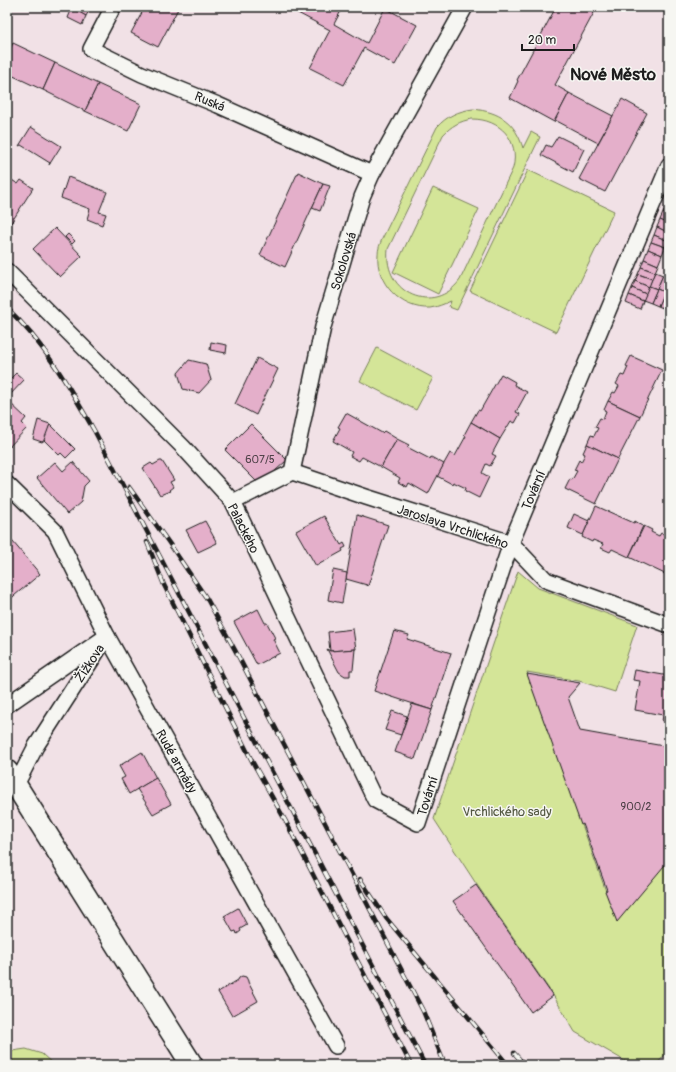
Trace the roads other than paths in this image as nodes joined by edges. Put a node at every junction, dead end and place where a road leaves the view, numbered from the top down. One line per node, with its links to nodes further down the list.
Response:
1 (113, 7): 4 (street, Ruská)
2 (465, 7): 4 (street, Sokolovská)
3 (669, 165): 9 (street, Tovární)
4 (372, 174): 6 (street, Sokolovská)
5 (7, 271): 8 (street, Palackého)
6 (292, 472): 8 (street); 9 (street, Jaroslava Vrchlického)
7 (7, 484): 11 (street, Rudé armády)
8 (233, 502): 14 (street, Palackého)
9 (511, 542): 10 (street, Jaroslava Vrchlického); 14 (street, Tovární)
10 (669, 625)
11 (107, 636): 12 (street, Žižkova); 13 (street, Žižkova); 15 (street, Rudé armády)
12 (7, 705)
13 (10, 782): 16 (main road)
14 (418, 823)
15 (336, 1046)
16 (192, 1065)

